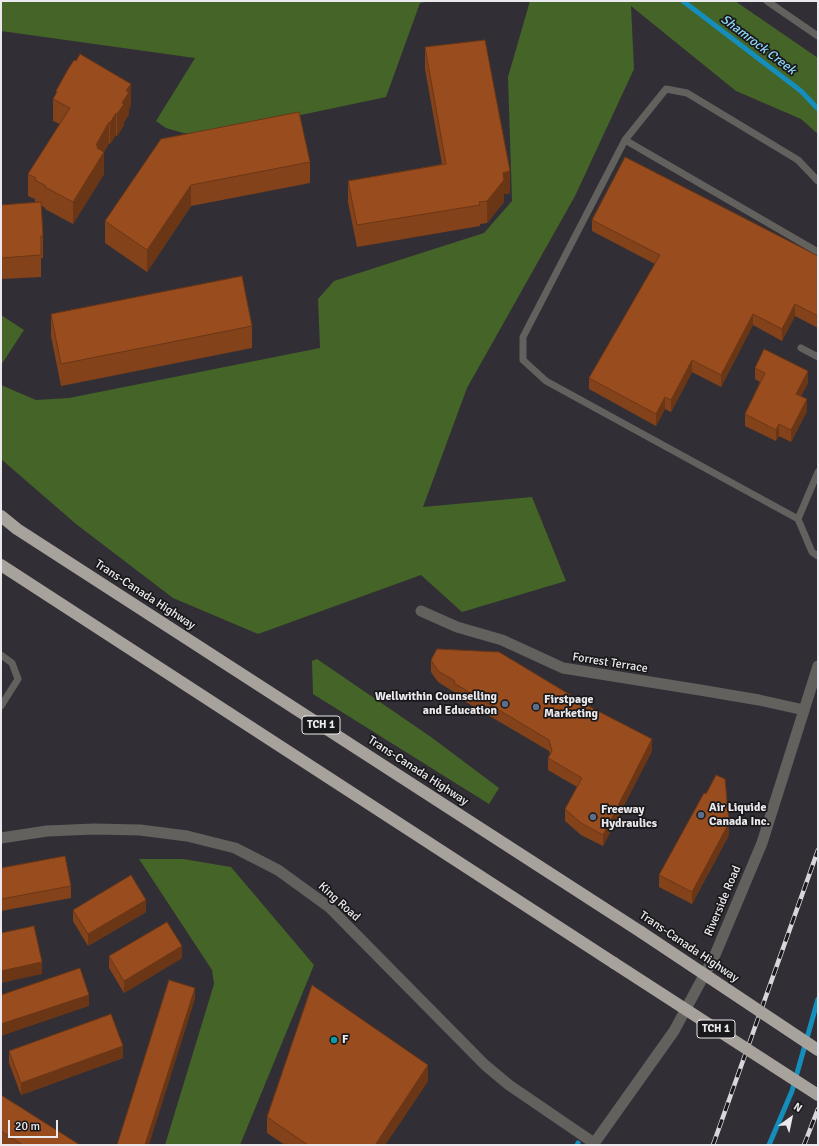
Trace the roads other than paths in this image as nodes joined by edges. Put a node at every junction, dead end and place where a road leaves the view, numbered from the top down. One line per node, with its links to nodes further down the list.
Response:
1 (767, 1): 2 (lane)
2 (818, 36)
3 (625, 140): 4 (lane); 5 (lane); 10 (lane)
4 (818, 181)
5 (818, 252)
6 (801, 348): 7 (lane)
7 (818, 357)
8 (818, 472): 10 (lane)
9 (1, 516): 19 (highway, Trans-Canada Highway / TCH 1, bridge)
10 (798, 519): 11 (lane)
11 (818, 556)
12 (1, 565): 20 (highway, TCH 1, bridge)
13 (421, 611): 17 (street, Forrest Terrace)
14 (1, 655): 16 (lane)
15 (818, 666): 17 (street, Riverside Road)
16 (1, 706)
17 (804, 710): 21 (street, Riverside Road)
18 (1, 838): 21 (street, King Road)
19 (818, 1050)
20 (818, 1095)
21 (594, 1144)

